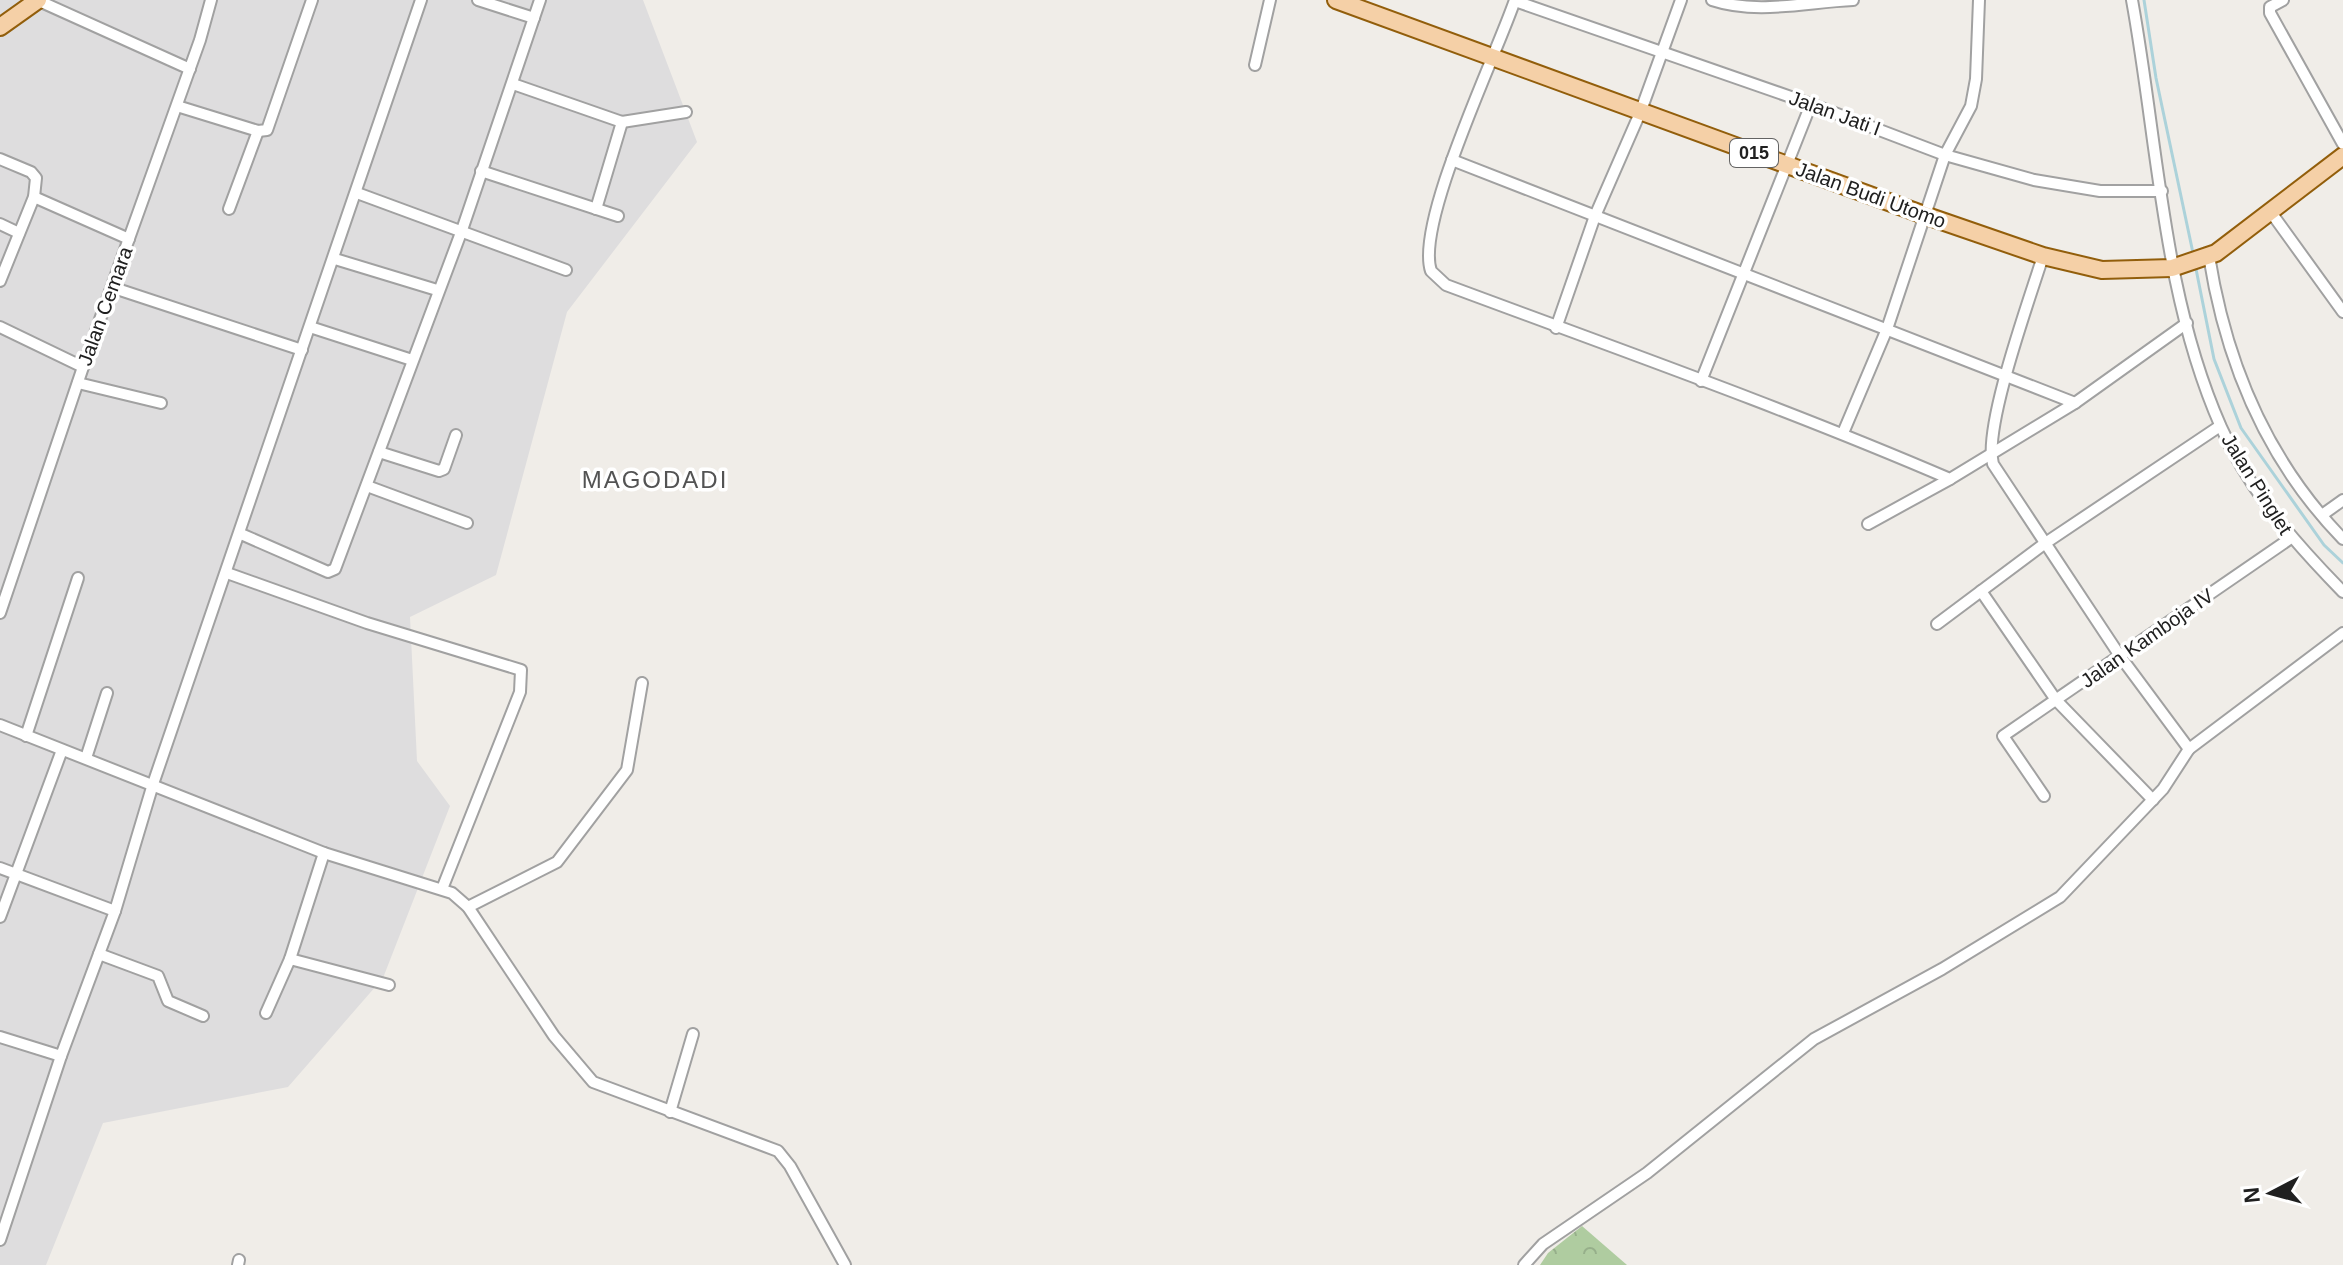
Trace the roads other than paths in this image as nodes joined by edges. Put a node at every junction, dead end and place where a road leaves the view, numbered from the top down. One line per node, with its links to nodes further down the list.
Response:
1 (38, 0): 18 (main road); 22 (street)
2 (211, 0): 22 (street, Jalan Cemara)
3 (312, 0): 29 (street)
4 (421, 0): 38 (street)
5 (478, 0): 17 (street)
6 (540, 0): 17 (street)
7 (1270, 0): 21 (street)
8 (1336, 0): 20 (main road, Jalan Budi Utomo / 015)
9 (1681, 0): 19 (street)
10 (1712, 0): 16 (street)
11 (1853, 0): 16 (street)
12 (1979, 0): 31 (street)
13 (2132, 0): 37 (street, Jalan Pinglet)
14 (2283, 0): 30 (street)
15 (1515, 1): 19 (street, Jalan Jati I); 20 (street)
16 (1756, 4)
17 (534, 18): 23 (street)
18 (2, 20)
19 (1660, 53): 24 (street, Jalan Jati I); 27 (street)
20 (1495, 58): 27 (main road, Jalan Budi Utomo / 015); 34 (street)
21 (1255, 65)
22 (190, 69): 25 (street, Jalan Cemara)
23 (513, 84): 28 (street); 36 (street)
24 (1811, 104): 31 (street, Jalan Jati I); 35 (street)
25 (177, 106): 29 (street); 49 (street, Jalan Cemara)
26 (686, 112): 28 (street)
27 (1640, 113): 35 (main road, Jalan Budi Utomo / 015); 44 (street)
28 (622, 122): 41 (street)
29 (258, 131): 40 (street)
30 (2343, 144)
31 (1945, 155): 37 (street, Jalan Jati I); 45 (street)
32 (2343, 156): 42 (main road, Jalan Budi Utomo / 015)
33 (0, 159): 39 (street)
34 (1452, 160): 44 (street); 63 (street)
35 (1787, 165): 45 (main road, Jalan Budi Utomo / 015); 55 (street)
36 (481, 171): 41 (street); 47 (street)
37 (2162, 191): 53 (street, Jalan Pinglet)
38 (357, 193): 47 (street); 52 (street)
39 (34, 197): 48 (street); 49 (street)
40 (229, 209)
41 (596, 209): 43 (street)
42 (2270, 211): 51 (main road, Jalan Budi Utomo / 015); 59 (street)
43 (618, 216)
44 (1595, 216): 55 (street); 63 (street)
45 (1927, 216): 50 (main road, Jalan Budi Utomo / 015); 64 (street)
46 (0, 224): 48 (street)
47 (462, 230): 54 (street); 58 (street)
48 (19, 233): 56 (street)
49 (129, 239): 57 (street, Jalan Cemara)
50 (2043, 256): 53 (main road, Jalan Budi Utomo / 015); 68 (street)
51 (2205, 258): 53 (main road, Jalan Budi Utomo / 015); 81 (street)
52 (335, 259): 58 (street); 62 (street)
53 (2175, 267): 60 (street, Jalan Pinglet)
54 (566, 270)
55 (1743, 271): 64 (street); 69 (street)
56 (0, 281)
57 (114, 288): 65 (street); 67 (street, Jalan Cemara)
58 (437, 290): 66 (street)
59 (2343, 312)
60 (2187, 323): 72 (street); 73 (street, Jalan Pinglet)
61 (0, 327): 67 (street)
62 (310, 327): 65 (street); 66 (street)
63 (1556, 328): 69 (street)
64 (1887, 329): 68 (street); 74 (street)
65 (302, 350): 84 (street)
66 (412, 360): 76 (street)
67 (83, 367): 70 (street, Jalan Cemara)
68 (2006, 374): 72 (street); 77 (street)
69 (1701, 381): 74 (street)
70 (78, 383): 71 (street); 92 (street, Jalan Cemara)
71 (161, 403)
72 (2075, 403): 77 (street)
73 (2220, 426): 85 (street, Jalan Pinglet); 87 (street)
74 (1843, 433): 78 (street)
75 (456, 435): 76 (street)
76 (379, 452): 79 (street)
77 (1991, 457): 78 (street); 87 (street)
78 (1950, 479): 83 (street)
79 (367, 486): 82 (street); 84 (street)
80 (2343, 500): 81 (street)
81 (2322, 515): 86 (street)
82 (467, 523)
83 (1868, 524)
84 (241, 534): 88 (street)
85 (2291, 538): 91 (street, Jalan Pinglet); 95 (street, Jalan Kamboja IV)
86 (2343, 539)
87 (2044, 544): 90 (street); 95 (street)
88 (227, 573): 104 (street); 110 (street)
89 (78, 578): 100 (street)
90 (1981, 591): 93 (street); 98 (street)
91 (2343, 592)
92 (0, 613)
93 (1937, 624)
94 (2343, 633): 101 (street)
95 (2120, 656): 98 (street, Jalan Kamboja IV); 101 (street)
96 (642, 683): 111 (street)
97 (107, 693): 103 (street)
98 (2056, 700): 105 (street, Jalan Kamboja IV); 106 (street)
99 (0, 725): 100 (street)
100 (26, 736): 102 (street)
101 (2189, 749): 106 (street)
102 (62, 750): 103 (street); 109 (street)
103 (86, 758): 104 (street)
104 (153, 784): 107 (street); 112 (street)
105 (2044, 796)
106 (2153, 800): 125 (street)
107 (324, 853): 110 (street); 115 (street)
108 (0, 868): 109 (street)
109 (16, 875): 112 (street); 113 (street)
110 (442, 889): 111 (street)
111 (468, 907): 122 (street)
112 (115, 911): 114 (street)
113 (0, 917)
114 (99, 954): 118 (street); 121 (street)
115 (290, 959): 116 (street); 117 (street)
116 (389, 985)
117 (266, 1013)
118 (203, 1016)
119 (693, 1034): 122 (street)
120 (0, 1037): 121 (street)
121 (61, 1056): 123 (street)
122 (670, 1112): 124 (street)
123 (0, 1240)
124 (845, 1265)
125 (1524, 1265)

